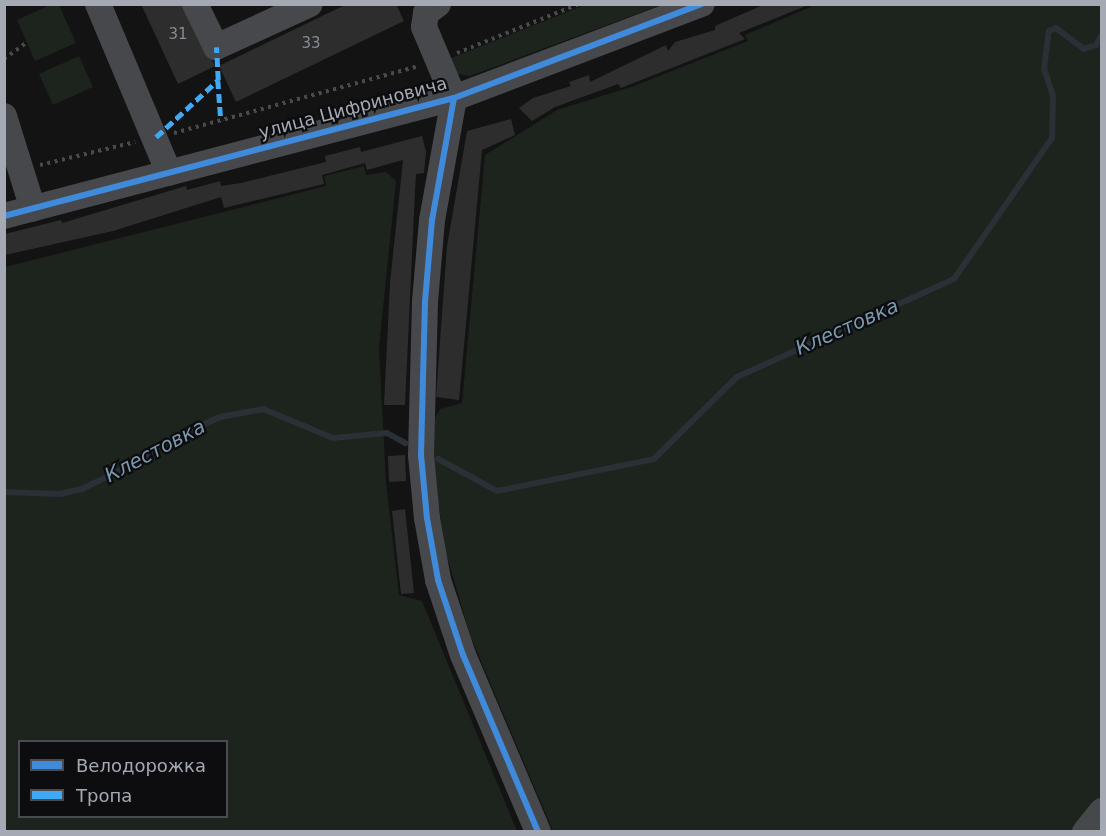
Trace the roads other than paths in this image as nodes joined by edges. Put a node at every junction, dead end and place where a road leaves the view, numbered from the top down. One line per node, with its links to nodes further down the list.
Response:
1 (98, 4): 8 (street)
2 (195, 4): 3 (street)
3 (310, 4)
4 (438, 4): 6 (street)
5 (702, 4): 6 (street, улица Цифриновича)
6 (454, 98): 8 (street, улица Цифриновича); 12 (street)
7 (4, 116): 9 (street)
8 (169, 172): 9 (street, улица Цифриновича)
9 (33, 209): 10 (street, улица Цифриновича)
10 (4, 216)
11 (1101, 811): 13 (street)
12 (538, 831)
13 (1085, 831)

